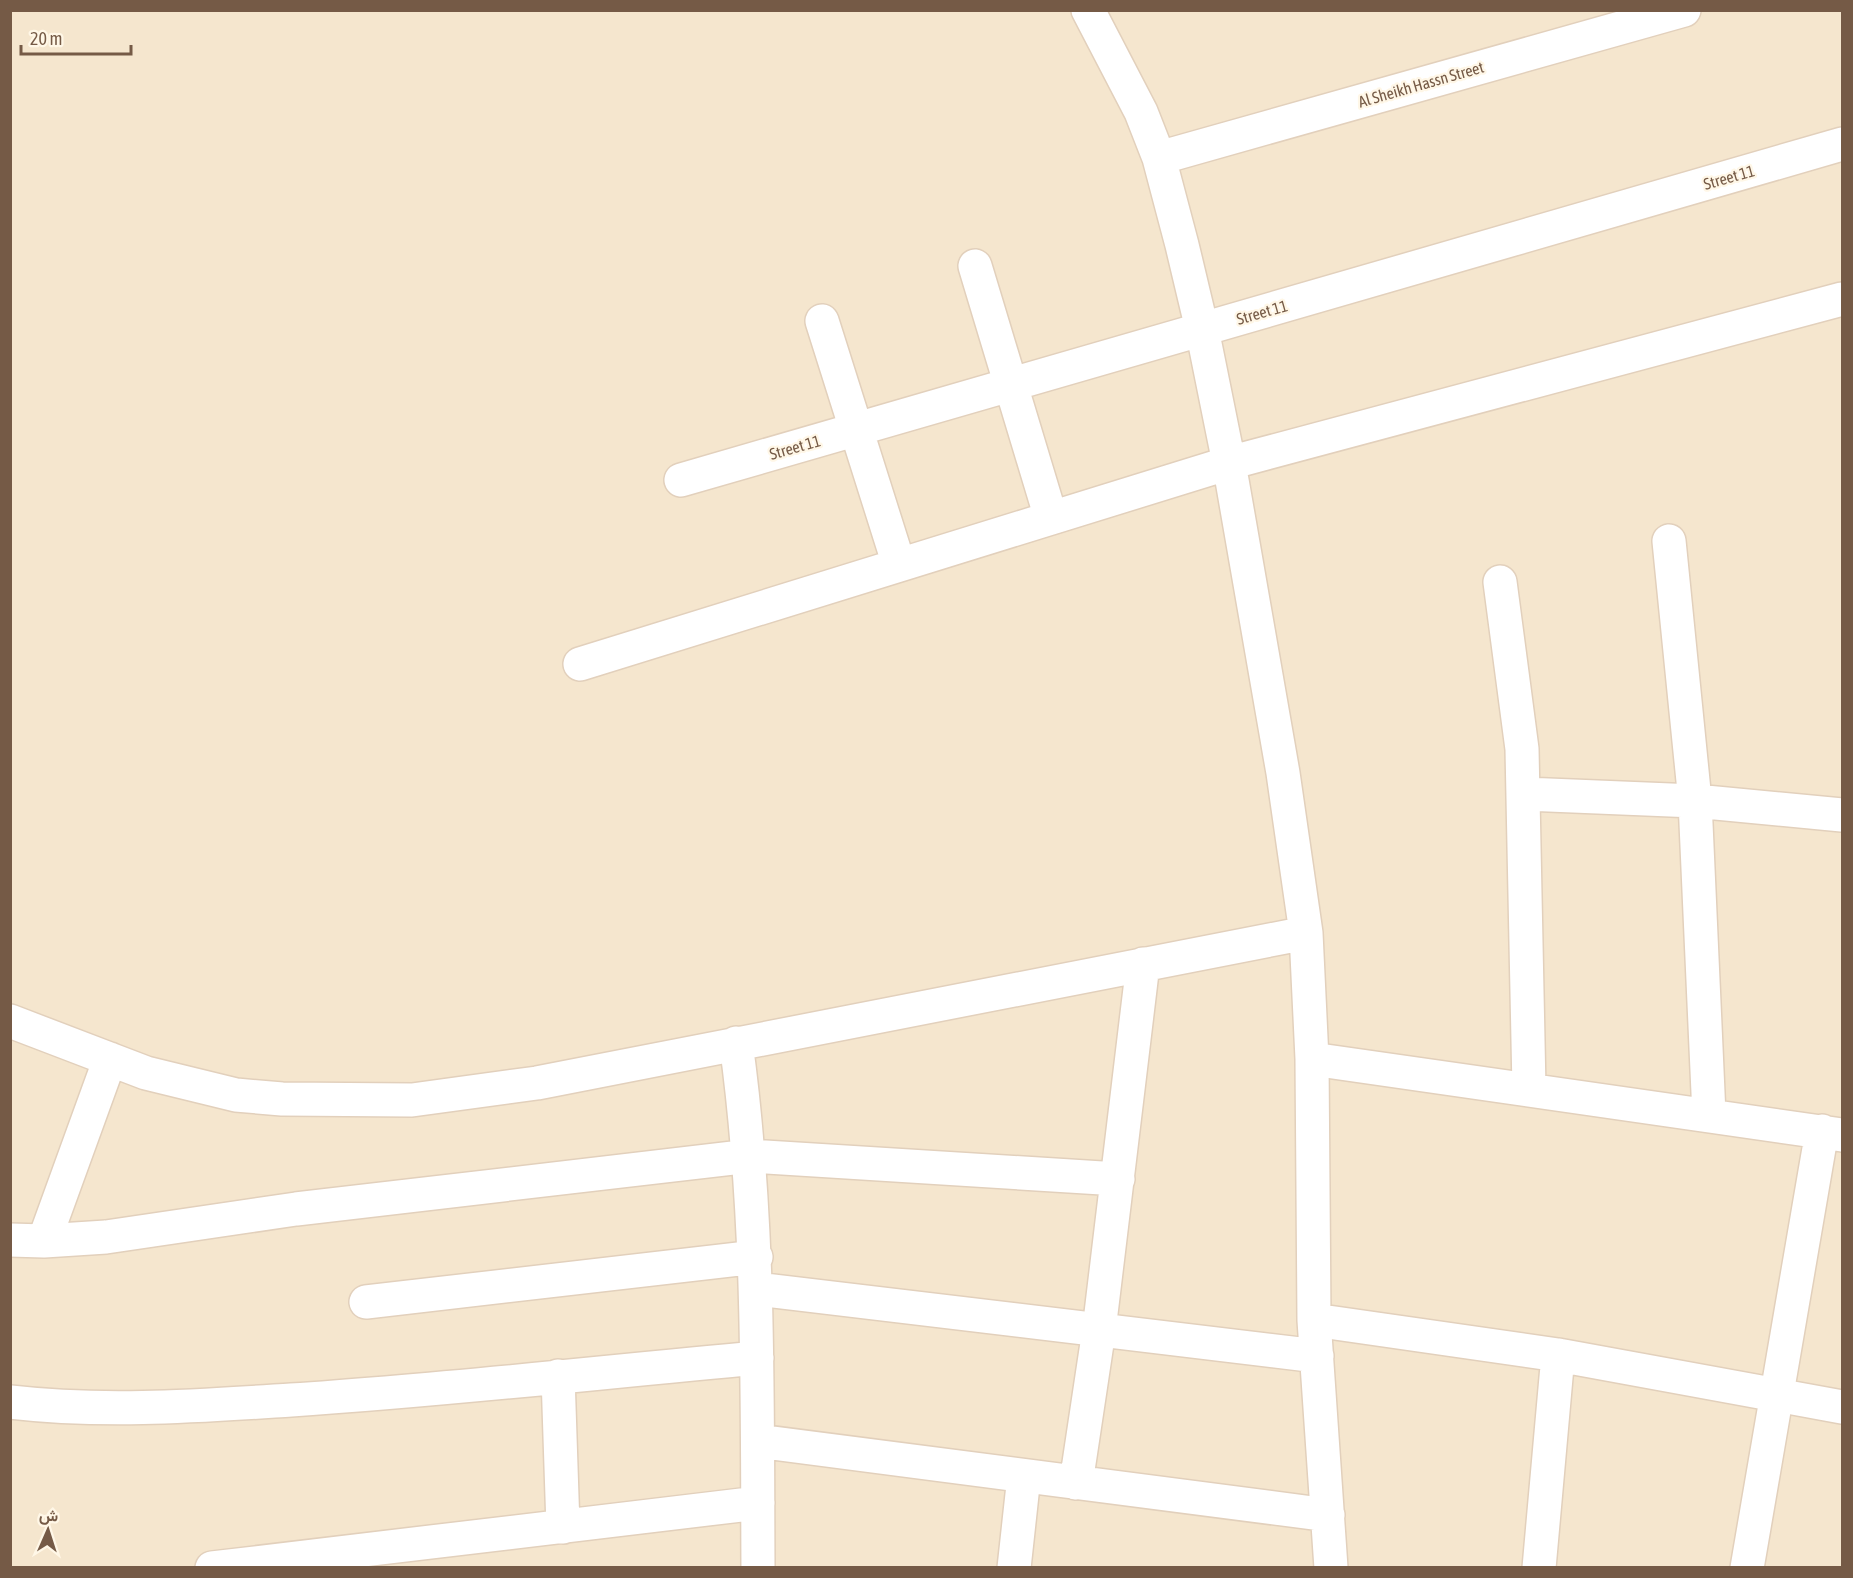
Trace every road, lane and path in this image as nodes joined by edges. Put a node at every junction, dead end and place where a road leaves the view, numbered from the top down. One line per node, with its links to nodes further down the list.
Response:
1 (1088, 10): 4 (street)
2 (1684, 10): 4 (street, Al Sheikh Hassn Street)
3 (1842, 144): 8 (street, Street 11)
4 (1159, 158): 8 (street)
5 (975, 266): 9 (street)
6 (1842, 299): 11 (street)
7 (822, 321): 10 (street)
8 (1202, 329): 9 (street, Street 11); 11 (street)
9 (1011, 385): 10 (street, Street 11); 13 (street)
10 (857, 429): 12 (street, Street 11); 15 (street)
11 (1229, 463): 13 (street); 21 (street)
12 (681, 480)
13 (1051, 518): 15 (street)
14 (1669, 541): 19 (street)
15 (899, 565): 17 (street)
16 (1500, 582): 18 (street)
17 (580, 664)
18 (1524, 794): 19 (street); 27 (street)
19 (1695, 801): 20 (street); 28 (street)
20 (1842, 815)
21 (1306, 933): 22 (street); 26 (street)
22 (1143, 964): 24 (street); 31 (street)
23 (10, 1021): 25 (street)
24 (736, 1043): 25 (street); 30 (street)
25 (110, 1059): 33 (street)
26 (1312, 1059): 27 (street); 36 (street)
27 (1528, 1089): 28 (street)
28 (1709, 1115): 29 (street)
29 (1832, 1133): 42 (street)
30 (750, 1156): 31 (street); 33 (street); 34 (street)
31 (1118, 1179): 37 (street)
32 (10, 1240): 33 (street)
33 (44, 1241)
34 (756, 1273): 35 (street); 37 (street); 40 (street)
35 (366, 1302)
36 (1314, 1320): 38 (street); 39 (street)
37 (1100, 1330): 39 (street); 47 (street)
38 (1558, 1355): 42 (street); 55 (street)
39 (1317, 1356): 49 (street)
40 (757, 1358): 41 (street); 45 (street)
41 (558, 1376): 43 (street); 50 (street)
42 (1776, 1395): 44 (street); 56 (street)
43 (10, 1402)
44 (1842, 1407)
45 (758, 1441): 46 (street); 48 (street)
46 (1024, 1476): 47 (street); 53 (street)
47 (1076, 1483): 49 (street)
48 (758, 1503): 50 (street); 52 (street)
49 (1328, 1515): 54 (street)
50 (563, 1527): 51 (street)
51 (212, 1568)
52 (759, 1568)
53 (1014, 1568)
54 (1331, 1568)
55 (1539, 1568)
56 (1747, 1568)

